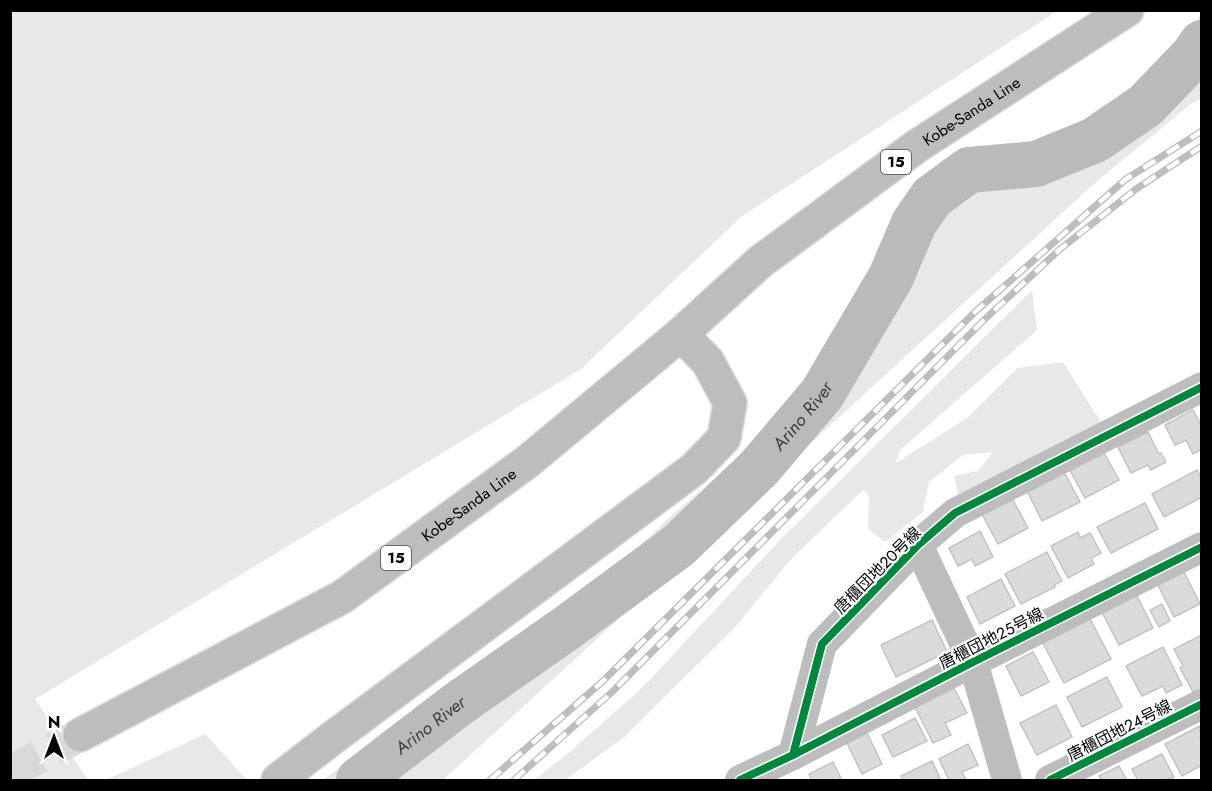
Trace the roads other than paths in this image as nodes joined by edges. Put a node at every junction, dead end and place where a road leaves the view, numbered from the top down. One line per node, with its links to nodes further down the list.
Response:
1 (1127, 10): 2 (main road, Kobe-Sanda Line / 15)
2 (681, 334): 8 (main road, Kobe-Sanda Line / 15); 10 (main road)
3 (1202, 387): 4 (street, 唐櫃団地２０号線)
4 (918, 545): 6 (street); 9 (street, 唐櫃団地２０号線)
5 (1202, 547): 6 (street, 唐櫃団地２５号線)
6 (973, 662): 9 (street, 唐櫃団地２５号線); 12 (street)
7 (1202, 704): 13 (street, 唐櫃団地２４号線)
8 (80, 735)
9 (793, 755): 11 (street)
10 (278, 780)
11 (740, 780)
12 (1006, 780)
13 (1050, 780)

